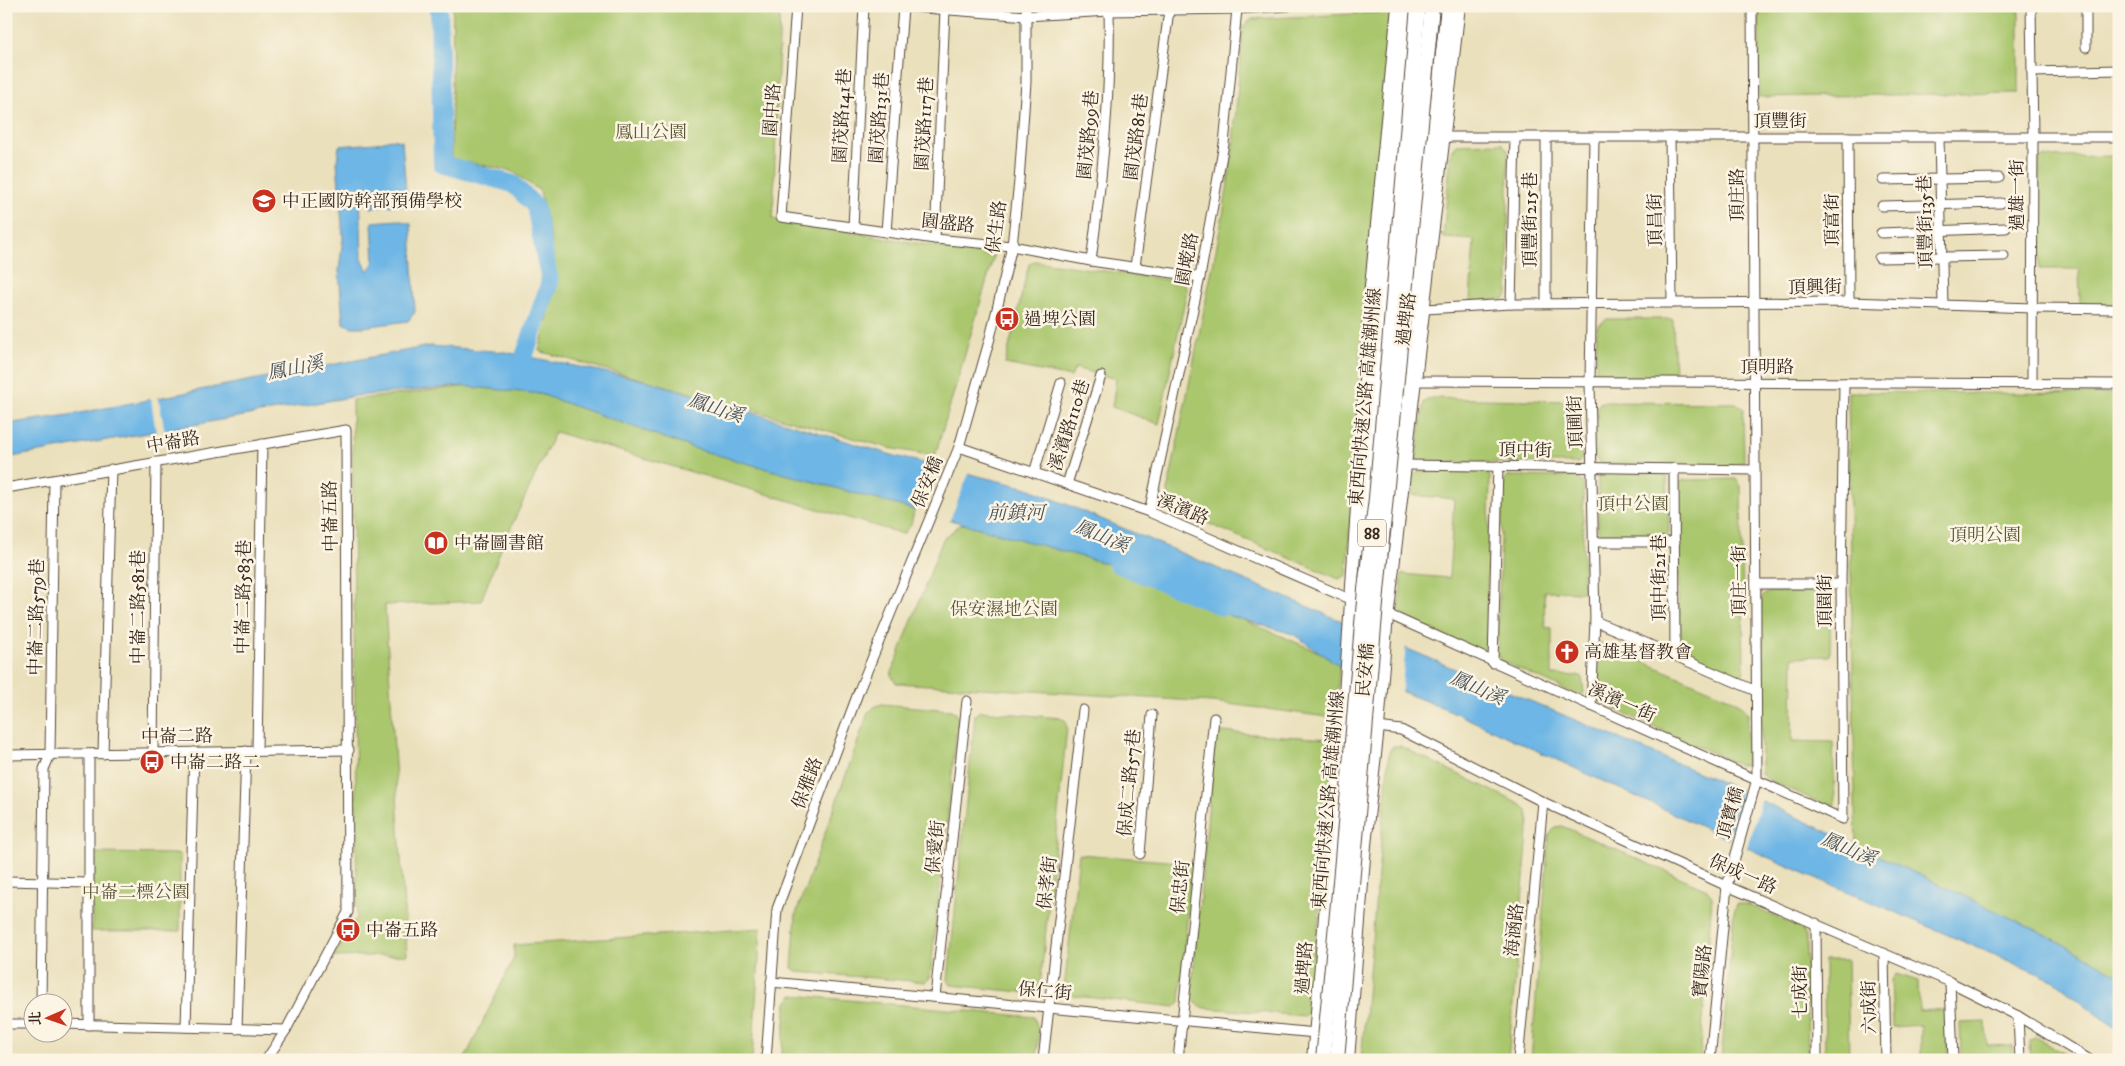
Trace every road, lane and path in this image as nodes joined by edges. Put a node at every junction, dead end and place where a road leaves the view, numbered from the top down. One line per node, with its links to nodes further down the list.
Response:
1 (796, 6): 42 (street, 園中路)
2 (864, 6): 43 (street, 園茂路141巷)
3 (898, 6): 15 (street)
4 (1026, 6): 22 (street, 保生路)
5 (1288, 6): 18 (street)
6 (1398, 6): 95 (main road, 過埤路)
7 (1404, 6): 94 (highway, bridge)
8 (1418, 6): 94 (highway, 東西向快速公路 高雄潮州線 / 88, bridge)
9 (1432, 6): 94 (highway, 東西向快速公路 高雄潮州線 / 88, bridge)
10 (1448, 6): 94 (highway, bridge)
11 (1459, 6): 26 (main road, 過埤路)
12 (1752, 6): 31 (street, 頂庄路)
13 (2031, 6): 25 (street, 過雄一街)
14 (2086, 6): 23 (street)
15 (903, 7): 19 (street); 46 (street, 園茂路131巷)
16 (1191, 8): 18 (street); 20 (street)
17 (1121, 9): 20 (street); 21 (street)
18 (1237, 9): 55 (street, 園墘路)
19 (945, 10): 22 (street); 48 (street, 園茂路117巷)
20 (1169, 10): 54 (street, 園茂路81巷)
21 (1108, 12): 22 (street); 53 (street, 園茂路99巷)
22 (1026, 16): 49 (street, 保生路)
23 (2086, 47)
24 (2119, 70): 25 (street)
25 (2032, 72): 34 (street, 過雄一街)
26 (1442, 137): 27 (street, 頂豐街); 65 (main road, 過埤路)
27 (1516, 137): 28 (street, 頂豐街); 59 (street)
28 (1546, 137): 29 (street, 頂豐街); 60 (street, 頂豐街215巷)
29 (1594, 137): 30 (street, 頂豐街); 57 (street, 頂圃街)
30 (1670, 137): 31 (street, 頂豐街); 58 (street, 頂昌街)
31 (1753, 137): 32 (street, 頂豐街); 61 (street, 頂庄路)
32 (1848, 137): 33 (street, 頂豐街); 56 (street, 頂富街)
33 (1939, 137): 34 (street, 頂豐街); 37 (street, 頂豐街135巷)
34 (2033, 137): 35 (street, 頂豐街); 63 (street, 過雄一街)
35 (2119, 137)
36 (1999, 178): 37 (street)
37 (1940, 179): 38 (street); 41 (street, 頂豐街135巷)
38 (1883, 180)
39 (2001, 203): 41 (street)
40 (1882, 206): 41 (street)
41 (1941, 206): 45 (street, 頂豐街135巷)
42 (781, 217): 43 (street, 園盛路)
43 (853, 227): 46 (street, 園盛路)
44 (2006, 228): 45 (street)
45 (1941, 230): 47 (street); 51 (street, 頂豐街135巷)
46 (886, 232): 48 (street, 園盛路)
47 (1881, 233)
48 (934, 239): 49 (street, 園盛路)
49 (1012, 246): 53 (street, 園盛路); 76 (street, 保生路)
50 (2004, 256): 51 (street)
51 (1942, 257): 52 (street); 62 (street, 頂豐街135巷)
52 (1879, 258)
53 (1091, 261): 54 (street, 園盛路)
54 (1136, 268): 55 (street, 園盛路)
55 (1200, 277): 88 (street, 園墘路)
56 (1849, 302): 61 (street, 頂興街); 62 (street, 頂興街)
57 (1591, 303): 58 (street, 頂興街); 60 (street, 頂興街); 68 (street, 頂圃街)
58 (1672, 303): 61 (street, 頂興街)
59 (1511, 304): 60 (street, 頂興街); 65 (street, 頂興街)
60 (1546, 304)
61 (1754, 304): 70 (street, 頂庄路)
62 (1943, 306): 63 (street, 頂興街)
63 (2033, 308): 64 (street, 頂興街); 72 (street, 過雄一街)
64 (2119, 308)
65 (1425, 309): 67 (main road, 過埤路)
66 (1101, 376): 86 (street, 溪濱路110巷)
67 (1416, 381): 68 (street, 頂明路); 78 (main road, 過埤路)
68 (1590, 382): 70 (street, 頂明路); 80 (street, 頂圃街)
69 (1061, 383): 84 (street)
70 (1754, 383): 71 (street, 頂明路); 83 (street, 頂庄一街)
71 (1844, 383): 72 (street, 頂明路); 93 (street, 頂園街)
72 (2032, 384): 73 (street, 頂明路)
73 (2119, 384)
74 (346, 430): 75 (street, 中崙路); 110 (street, 中崙五路)
75 (262, 444): 77 (street, 中崙路); 112 (street, 中崙二路583巷)
76 (959, 447): 84 (street, 溪濱路); 89 (street, 保安橋)
77 (156, 462): 82 (street, 中崙路); 114 (street, 中崙二路581巷)
78 (1405, 465): 79 (street, 頂中街); 96 (main road, 過埤路)
79 (1498, 466): 80 (street, 頂中街); 101 (street)
80 (1593, 468): 81 (street, 頂中街); 90 (street, 頂圃街)
81 (1674, 468): 83 (street, 頂中街); 91 (street, 頂中街21巷)
82 (111, 469): 85 (street, 中崙路); 116 (street)
83 (1755, 470): 92 (street, 頂庄一街)
84 (1034, 473): 86 (street, 溪濱路)
85 (54, 480): 87 (street, 中崙路); 118 (street, 中崙二路579巷)
86 (1067, 484): 88 (street, 溪濱路)
87 (6, 488)
88 (1149, 512): 95 (street, 溪濱路)
89 (926, 528): 129 (street, 保雅路)
90 (1594, 542): 91 (street); 98 (street, 頂圃街)
91 (1674, 542): 100 (street, 頂中街21巷)
92 (1756, 584): 93 (street); 102 (street, 頂庄一街)
93 (1840, 584): 121 (street, 頂園街)
94 (1371, 590): 149 (highway, 東西向快速公路 高雄潮州線 / 88, bridge); 150 (highway, 東西向快速公路 高雄潮州線 / 88, bridge)
95 (1351, 600): 96 (street, 溪濱路); 97 (main road, 過埤路)
96 (1388, 615): 99 (main road, 過埤路); 101 (street, 溪濱一街)
97 (1351, 620): 103 (main road, 民安橋)
98 (1594, 621): 100 (street); 105 (street, 頂圃街)
99 (1386, 635): 109 (main road, 民安橋)
100 (1676, 656): 102 (street)
101 (1493, 663): 105 (street, 溪濱一街)
102 (1756, 691): 119 (street, 頂庄一街)
103 (1345, 699): 143 (main road, 過埤路)
104 (967, 701): 132 (street, 保愛街)
105 (1591, 706): 119 (street, 溪濱一街)
106 (1083, 710): 133 (street, 保孝街)
107 (1152, 715): 122 (street, 保成二路57巷)
108 (1214, 718): 135 (street, 保忠街)
109 (1378, 727): 120 (street, 保成一路); 151 (main road)
110 (349, 750): 112 (street, 中崙二路); 142 (street, 中崙五路)
111 (246, 751): 112 (street, 中崙二路); 113 (street, 中崙二路); 141 (street)
112 (257, 751)
113 (194, 752): 114 (street, 中崙二路); 140 (street)
114 (153, 753): 116 (street, 中崙二路)
115 (89, 754): 116 (street, 中崙二路); 118 (street, 中崙二路); 125 (street)
116 (103, 754)
117 (6, 755): 118 (street, 中崙二路)
118 (50, 755): 124 (street, 中崙二路579巷)
119 (1757, 779): 121 (street, 溪濱一街); 126 (street, 頂寶橋)
120 (1543, 802): 126 (street, 保成一路); 152 (street, 海涵路)
121 (1843, 819)
122 (1140, 854)
123 (6, 882): 124 (street)
124 (42, 883): 125 (street); 131 (street, 中崙二路579巷)
125 (89, 883): 139 (street)
126 (1727, 886): 127 (street, 保成一路); 153 (street, 寶陽路)
127 (1816, 923): 128 (street, 保成一路); 154 (street, 七成街)
128 (1884, 953): 130 (street, 保成一路); 155 (street, 六成街)
129 (772, 982): 132 (street, 保仁街); 145 (street, 保雅路)
130 (1950, 982): 134 (street, 保成一路); 156 (street)
131 (41, 994)
132 (935, 997): 133 (street, 保仁街)
133 (1049, 1008): 135 (street, 保仁街); 146 (street, 保孝街)
134 (2018, 1016): 157 (street); 158 (street, 保成一路)
135 (1182, 1020): 143 (street, 保仁街); 147 (street, 保忠街)
136 (6, 1024): 137 (street)
137 (22, 1024)
138 (72, 1024): 139 (street)
139 (89, 1025): 140 (street)
140 (186, 1028): 141 (street)
141 (237, 1029): 142 (street)
142 (286, 1030): 144 (street, 中崙五路)
143 (1316, 1033): 148 (main road, 過埤路)
144 (266, 1060)
145 (766, 1060)
146 (1043, 1060)
147 (1178, 1060)
148 (1313, 1060)
149 (1323, 1060)
150 (1337, 1060)
151 (1348, 1060)
152 (1518, 1060)
153 (1710, 1060)
154 (1817, 1060)
155 (1886, 1060)
156 (1953, 1060)
157 (2020, 1060)
158 (2090, 1060)

